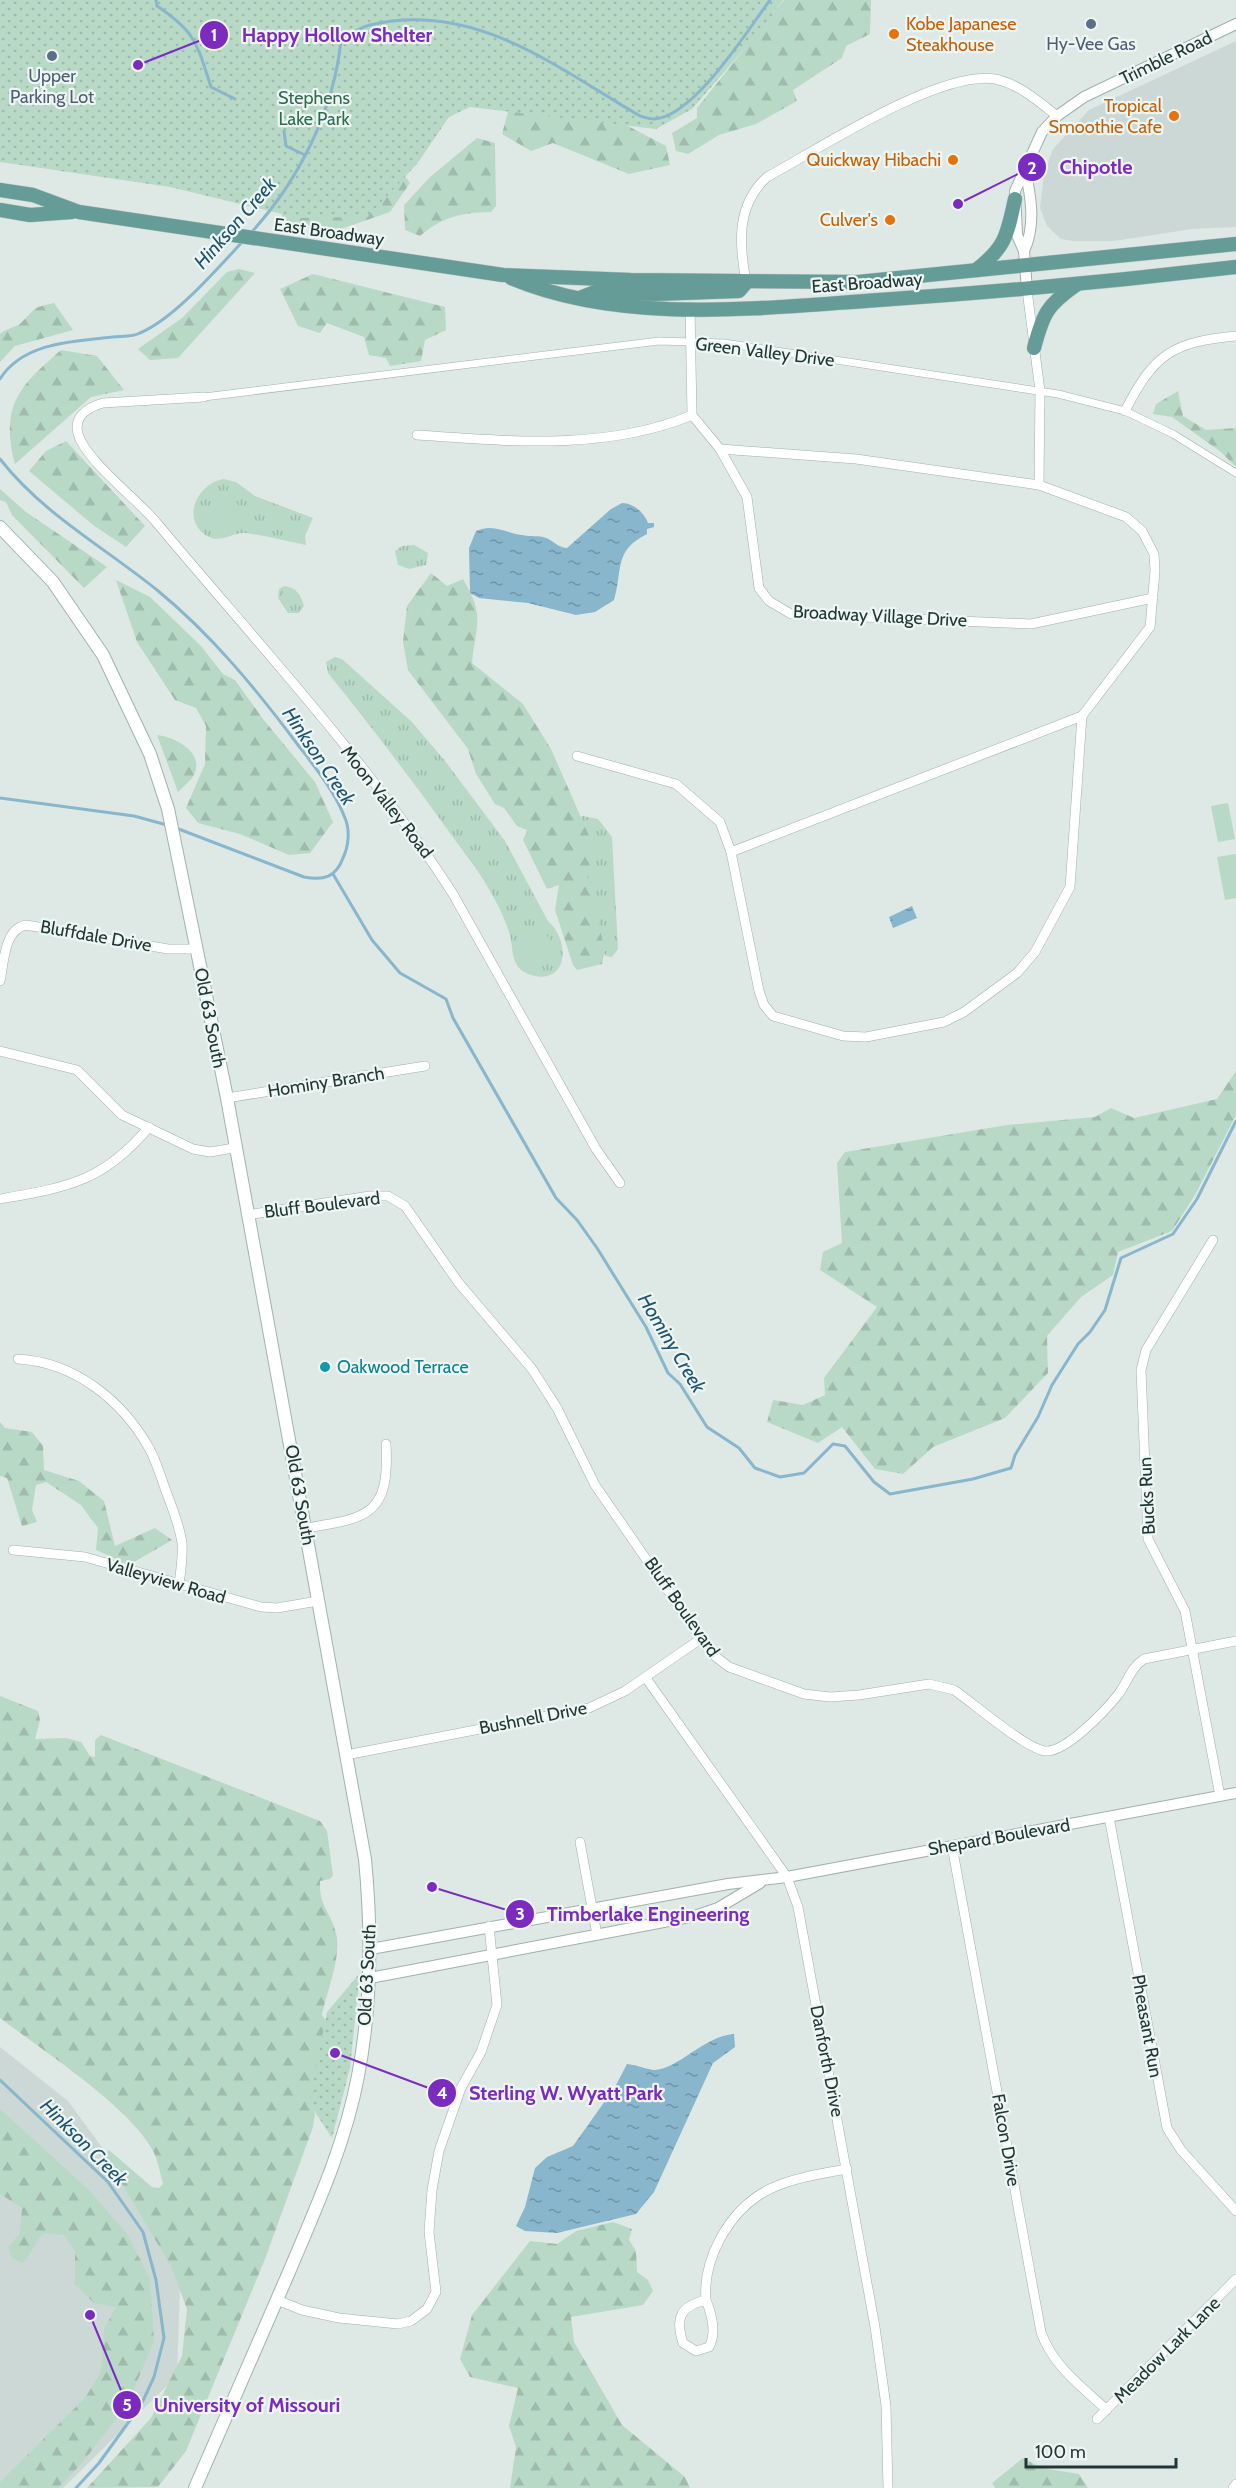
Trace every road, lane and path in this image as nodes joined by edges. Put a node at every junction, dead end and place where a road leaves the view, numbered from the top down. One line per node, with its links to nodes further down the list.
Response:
1 (1236, 24): 2 (street, Trimble Road)
2 (1057, 116): 3 (street, Trimble Road); 16 (street)
3 (1025, 169): 6 (street, Trimble Road); 11 (street, Trimble Road)
4 (0, 190): 5 (main road, East Broadway)
5 (33, 195): 7 (main road); 9 (main road, East Broadway)
6 (1015, 199): 11 (street, Trimble Road); 14 (main road)
7 (0, 201)
8 (0, 210): 9 (main road, East Broadway)
9 (79, 212): 15 (main road, East Broadway)
10 (1236, 244): 12 (main road, East Broadway)
11 (1024, 251): 12 (street, Trimble Road)
12 (1025, 266): 14 (main road, East Broadway); 18 (street, Trimble Road)
13 (1236, 267): 17 (main road, East Broadway)
14 (974, 271): 16 (main road, East Broadway)
15 (503, 275): 16 (main road, East Broadway); 19 (main road, East Broadway)
16 (746, 282): 19 (main road)
17 (1077, 285): 18 (main road, East Broadway); 23 (main road)
18 (1027, 290): 20 (main road, East Broadway); 23 (street)
19 (580, 298): 20 (main road, East Broadway)
20 (690, 308): 22 (street)
21 (1236, 336): 26 (street)
22 (689, 342): 24 (street, Green Valley Drive); 25 (street, Green Valley Drive); 27 (street)
23 (1034, 348): 24 (street)
24 (1040, 391): 26 (street, Green Valley Drive); 31 (street)
25 (204, 397): 44 (street, Moon Valley Road)
26 (1125, 411): 30 (street, Green Valley Drive)
27 (692, 415): 28 (street); 29 (street, Broadway Village Drive)
28 (417, 435)
29 (720, 449): 31 (street); 33 (street, Broadway Village Drive)
30 (1236, 473)
31 (1039, 485): 33 (street)
32 (0, 527): 37 (main road, Old 63 South)
33 (1153, 598): 34 (street)
34 (1082, 716): 36 (street); 36 (street)
35 (577, 756): 36 (street)
36 (731, 852)
37 (197, 949): 38 (street, Bluffdale Drive); 41 (main road, Old 63 South)
38 (0, 981)
39 (0, 1051): 42 (street)
40 (425, 1065): 41 (street, Hominy Branch)
41 (226, 1098): 43 (main road, Old 63 South)
42 (149, 1127): 43 (street); 45 (street)
43 (234, 1148): 46 (main road, Old 63 South)
44 (620, 1183)
45 (0, 1199)
46 (247, 1215): 50 (main road, Old 63 South); 54 (street, Bluff Boulevard)
47 (1213, 1240): 56 (street, Bucks Run)
48 (18, 1359): 52 (street)
49 (386, 1444): 50 (street)
50 (307, 1528): 53 (main road, Old 63 South)
51 (13, 1550): 52 (street, Valleyview Road)
52 (179, 1584): 53 (street, Valleyview Road)
53 (318, 1601): 58 (main road, Old 63 South)
54 (702, 1638): 56 (street, Bluff Boulevard); 57 (street, Bushnell Drive)
55 (1236, 1641): 56 (street, Bluff Boulevard)
56 (1194, 1649): 60 (street, Bucks Run)
57 (646, 1678): 58 (street, Bushnell Drive); 64 (street, Danforth Drive)
58 (345, 1755): 69 (main road, Old 63 South)
59 (1236, 1793): 60 (street, Shepard Boulevard)
60 (1220, 1796): 61 (street, Shepard Boulevard)
61 (1109, 1817): 63 (street, Shepard Boulevard); 73 (street, Pheasant Run)
62 (580, 1842): 66 (street)
63 (952, 1846): 64 (street, Shepard Boulevard); 77 (street, Falcon Drive)
64 (787, 1877): 65 (street, Shepard Boulevard); 72 (street, Danforth Drive)
65 (762, 1881): 66 (street, Shepard Boulevard); 68 (street, Shepard Boulevard)
66 (593, 1908): 67 (street, Shepard Boulevard); 68 (street)
67 (489, 1926): 69 (street, Shepard Boulevard); 70 (street)
68 (597, 1935): 70 (street, Shepard Boulevard)
69 (371, 1949): 71 (main road, Old 63 South)
70 (494, 1953): 71 (street, Shepard Boulevard); 75 (street)
71 (370, 1978): 75 (main road, Old 63 South)
72 (847, 2169): 76 (street); 81 (street, Danforth Drive)
73 (1236, 2211)
74 (1236, 2279): 77 (street, Meadow Lark Lane)
75 (277, 2300): 80 (main road, Old 63 South)
76 (706, 2301): 76 (street)
77 (1107, 2410): 78 (street, Meadow Lark Lane)
78 (1097, 2419)
79 (1236, 2484): 82 (street)
80 (195, 2488)
81 (888, 2488)
82 (1233, 2488)

